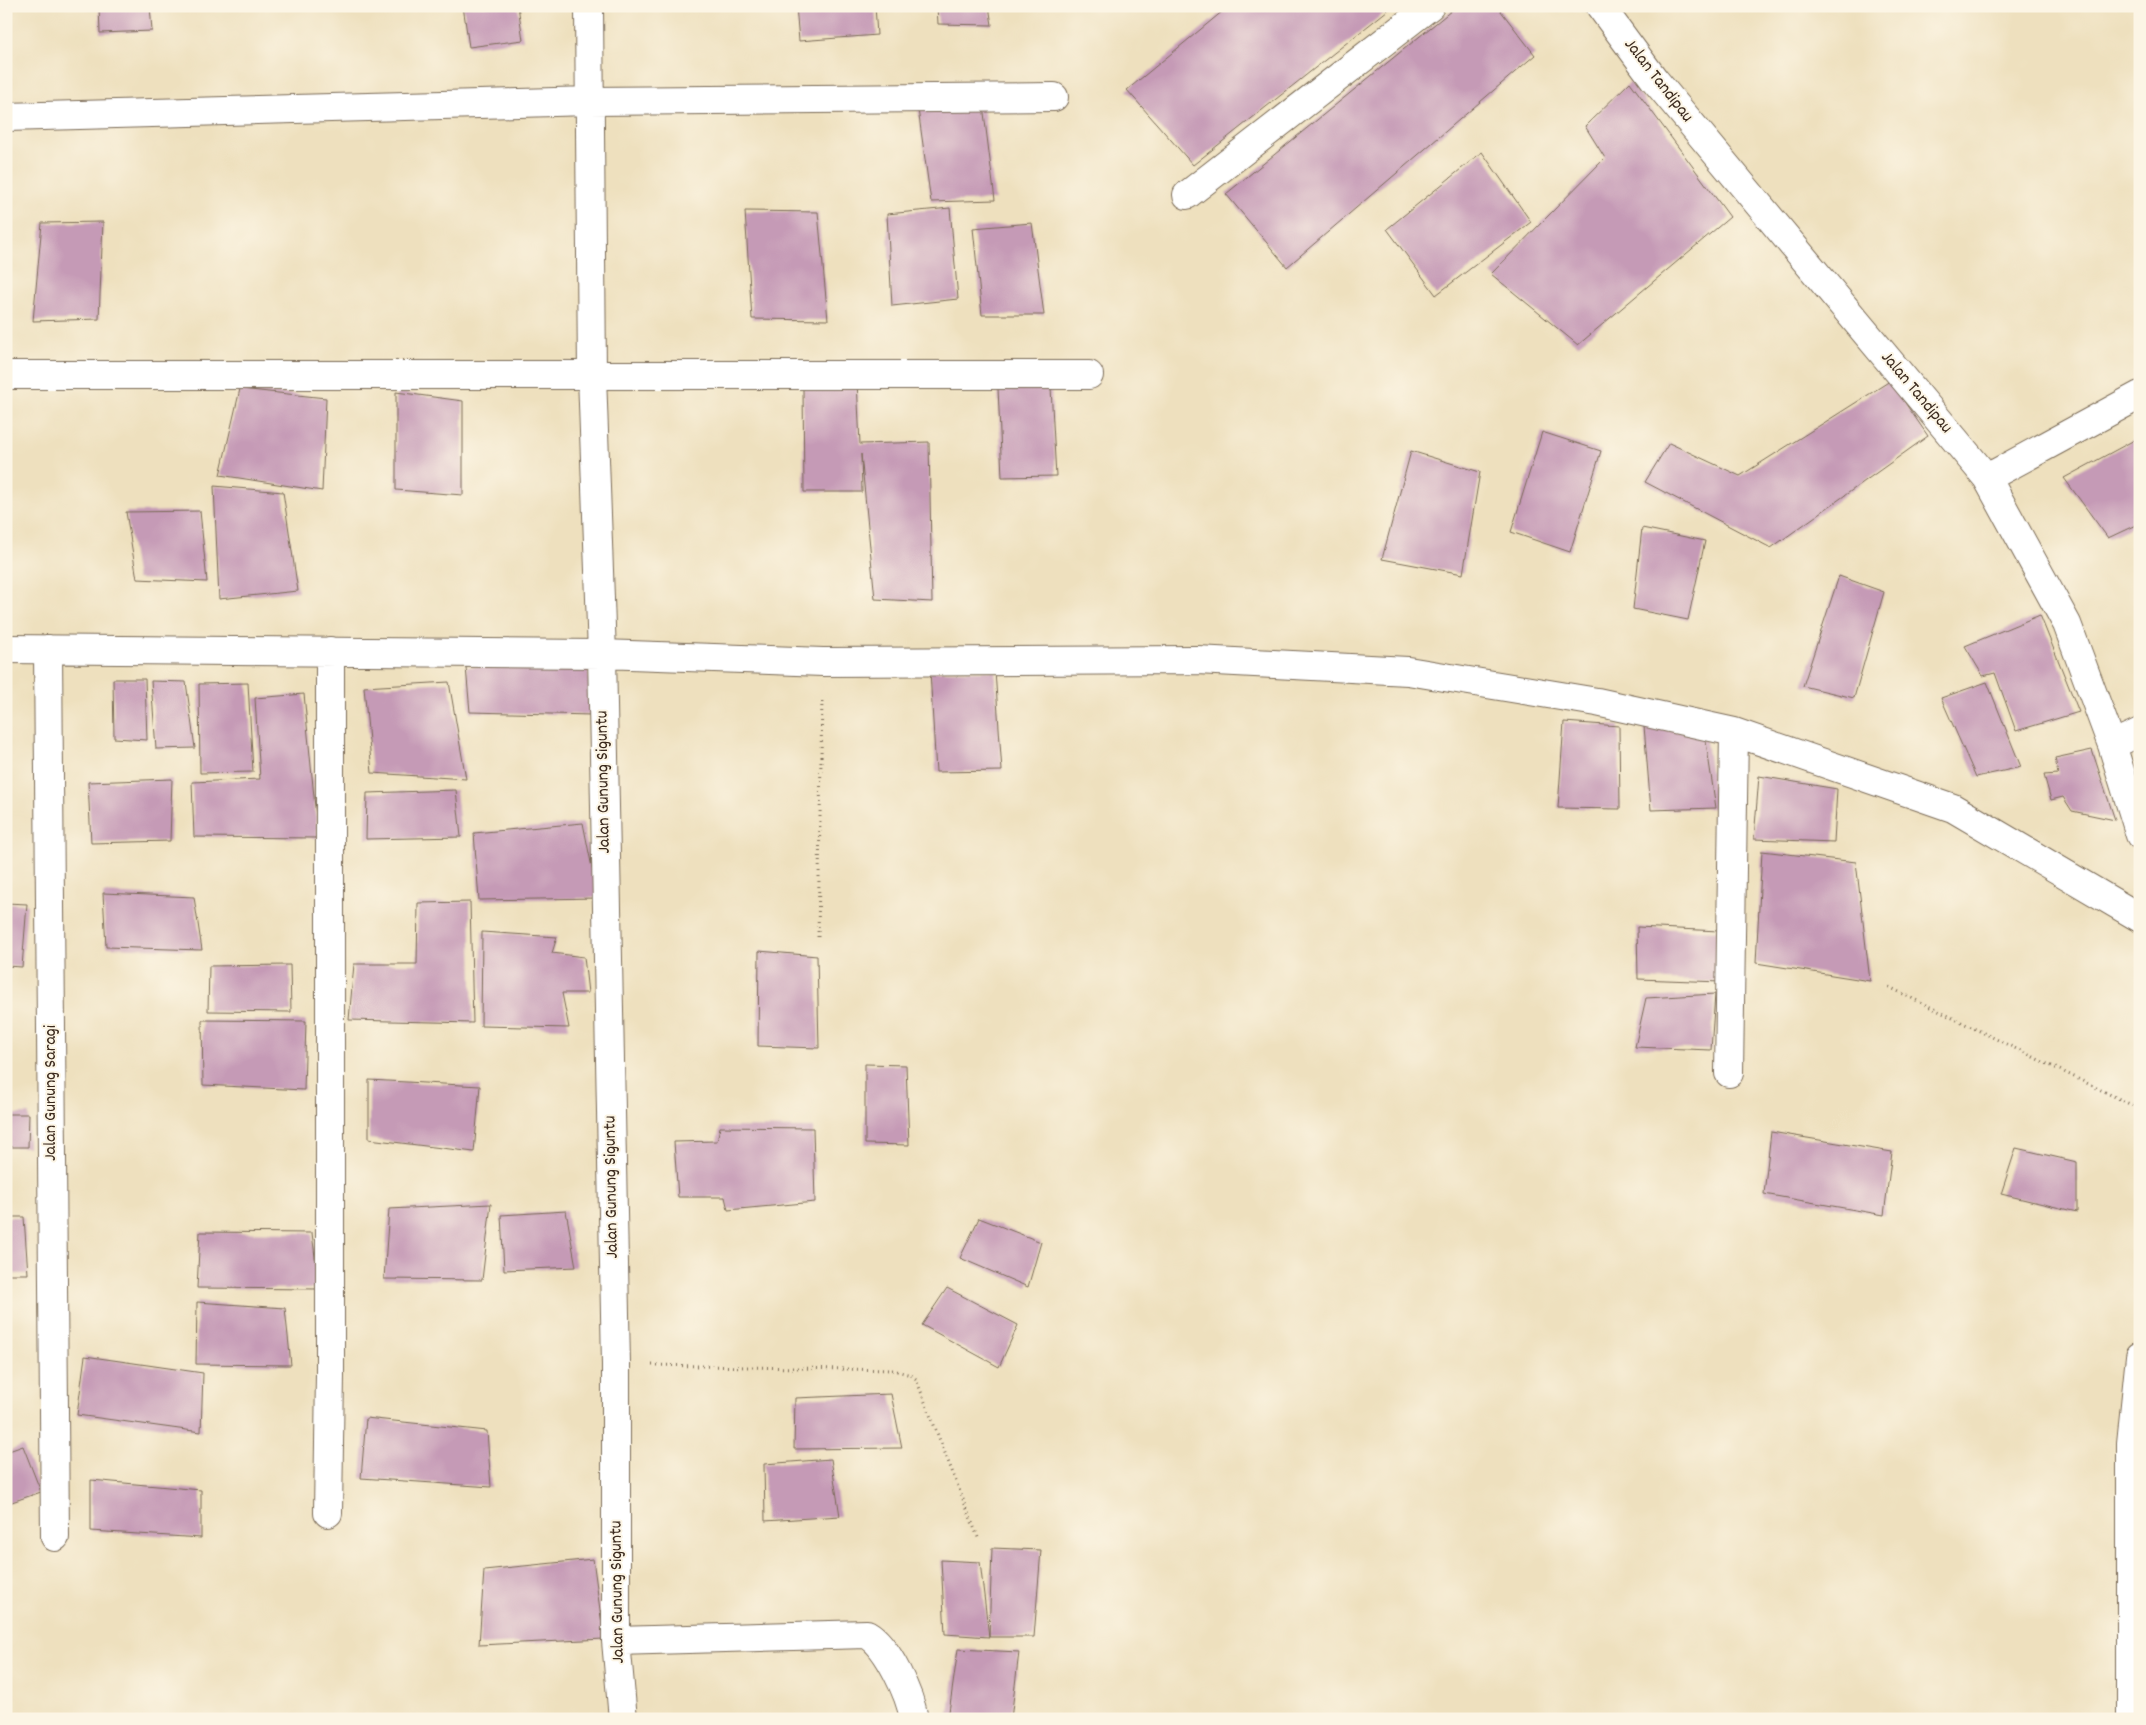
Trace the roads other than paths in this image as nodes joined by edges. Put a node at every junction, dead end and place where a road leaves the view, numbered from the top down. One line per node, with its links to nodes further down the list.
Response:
1 (589, 6): 5 (street, Jalan Gunung Siguntu)
2 (1430, 6): 7 (street)
3 (1600, 6): 12 (street, Jalan Tandipau)
4 (1054, 97): 5 (street)
5 (589, 101): 6 (street); 10 (street, Jalan Gunung Siguntu)
6 (6, 117)
7 (1187, 195)
8 (6, 375): 10 (street)
9 (1089, 375): 10 (street)
10 (592, 376): 16 (street, Jalan Gunung Siguntu)
11 (2140, 395): 12 (street)
12 (1987, 478): 19 (street, Jalan Tandipau)
13 (6, 649): 14 (street)
14 (48, 650): 15 (street); 25 (street, Jalan Gunung Saragi)
15 (330, 651): 16 (street); 24 (street)
16 (602, 654): 17 (street); 26 (street, Jalan Gunung Siguntu)
17 (1734, 732): 21 (street); 22 (street)
18 (2140, 732): 19 (street)
19 (2112, 745): 20 (street, Jalan Tandipau)
20 (2140, 835)
21 (2140, 918)
22 (1729, 1073)
23 (2140, 1356): 29 (street)
24 (328, 1513)
25 (55, 1536)
26 (616, 1642): 27 (street, Jalan Gunung Siguntu); 28 (street)
27 (623, 1719)
28 (914, 1719)
29 (2131, 1719)

